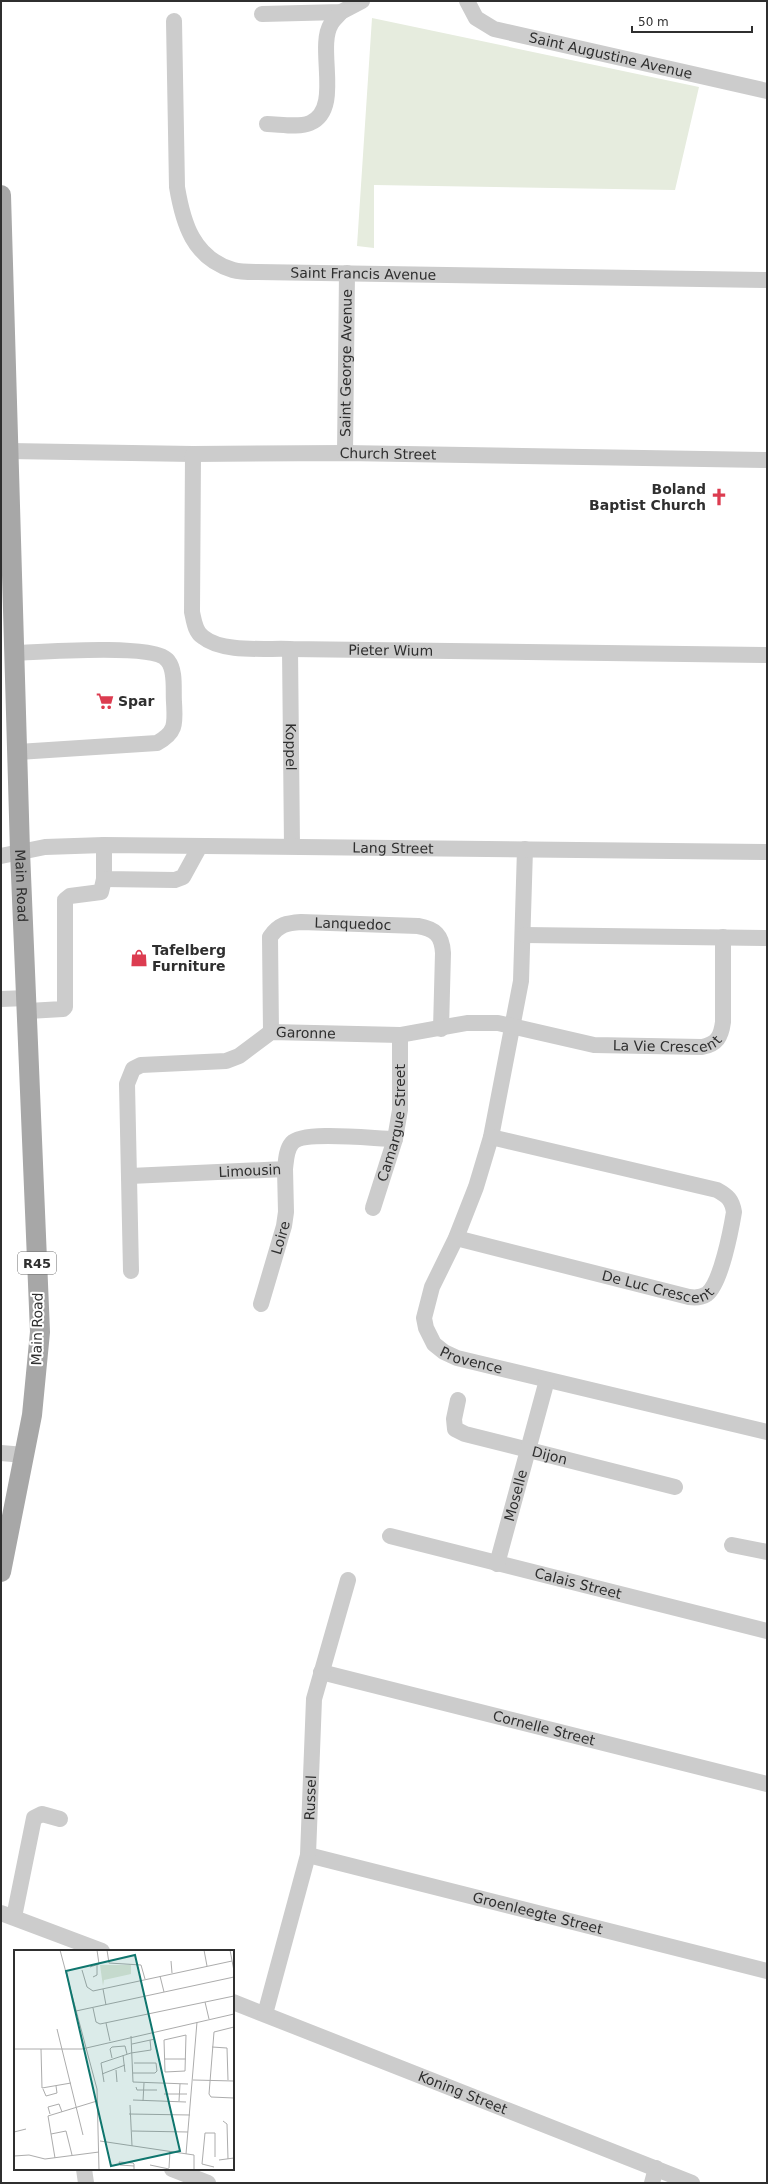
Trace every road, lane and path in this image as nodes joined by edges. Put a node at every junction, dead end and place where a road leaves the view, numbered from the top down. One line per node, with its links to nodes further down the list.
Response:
1 (362, 1): 3 (street)
2 (466, 1): 6 (street, Saint Augustine Avenue)
3 (341, 12): 4 (street); 7 (street)
4 (262, 14)
5 (174, 21): 9 (street, Saint Francis Avenue)
6 (767, 91)
7 (267, 124)
8 (1, 196): 11 (main road, Main Road / R45)
9 (347, 273): 10 (street, Saint Francis Avenue); 12 (street, Saint George Avenue)
10 (767, 280)
11 (9, 451): 13 (street, Church Street); 15 (main road, Main Road / R45)
12 (345, 453): 13 (street, Church Street); 14 (street, Church Street)
13 (193, 454): 17 (street, Pieter Wium)
14 (767, 460)
15 (6, 524): 16 (main road, Main Road / R45)
16 (7, 560): 18 (main road, Main Road / R45)
17 (290, 649): 19 (street, Pieter Wium); 23 (street, Koppel)
18 (15, 653): 20 (main road, Main Road / R45); 20 (street)
19 (767, 655)
20 (18, 752): 25 (main road, Main Road / R45)
21 (104, 845): 22 (street, Lang Street); 25 (street, Lang Street); 28 (street)
22 (200, 846): 23 (street, Lang Street); 28 (street)
23 (292, 846): 24 (street, Lang Street)
24 (525, 849): 26 (street, Lang Street); 29 (street)
25 (20, 851): 27 (street, Lang Street); 33 (main road, Main Road / R45)
26 (767, 852)
27 (1, 856)
28 (104, 879): 33 (street)
29 (524, 935): 30 (street); 34 (street)
30 (723, 937): 31 (street); 34 (street, La Vie Crescent)
31 (767, 938)
32 (1, 999): 33 (street)
33 (27, 1005): 51 (main road, Main Road / R45)
34 (513, 1027): 35 (street, Garonne); 38 (street, Provence)
35 (441, 1029): 36 (street, Lanquedoc); 37 (street, Garonne)
36 (271, 1032): 37 (street, Garonne); 41 (street, Garonne)
37 (400, 1035): 39 (street, Camargue Street)
38 (491, 1137): 43 (street, Provence); 43 (street, De Luc Crescent)
39 (395, 1139): 40 (street, Limousin); 42 (street, Camargue Street)
40 (285, 1169): 41 (street, Limousin); 45 (street, Loire)
41 (130, 1176): 44 (street, Garonne)
42 (373, 1208)
43 (456, 1238): 46 (street, Provence)
44 (131, 1271)
45 (261, 1304)
46 (548, 1380): 48 (street, Provence); 49 (street, Moselle)
47 (458, 1400): 49 (street, Dijon)
48 (767, 1432)
49 (528, 1449): 52 (street, Dijon); 56 (street, Moselle)
50 (1, 1453): 51 (street)
51 (24, 1455): 57 (main road, Main Road / R45)
52 (675, 1486)
53 (390, 1536): 56 (street, Calais Street)
54 (732, 1545): 55 (street)
55 (767, 1552)
56 (497, 1564): 59 (street, Calais Street)
57 (1, 1572)
58 (348, 1580): 60 (street, Russel)
59 (767, 1631)
60 (321, 1672): 61 (street, Cornelle Street); 63 (street, Russel)
61 (767, 1784)
62 (60, 1819): 64 (street)
63 (308, 1855): 66 (street, Groenleegte Street); 68 (street, Russel)
64 (7, 1915): 65 (street)
65 (99, 1950)
66 (767, 1971)
67 (234, 2002): 68 (street, Koning Street)
68 (265, 2014): 71 (street, Koning Street)
69 (84, 2170): 72 (street)
70 (175, 2170): 73 (street)
71 (654, 2176): 74 (street, Koning Street)
72 (86, 2183)
73 (208, 2183)
74 (692, 2183)

